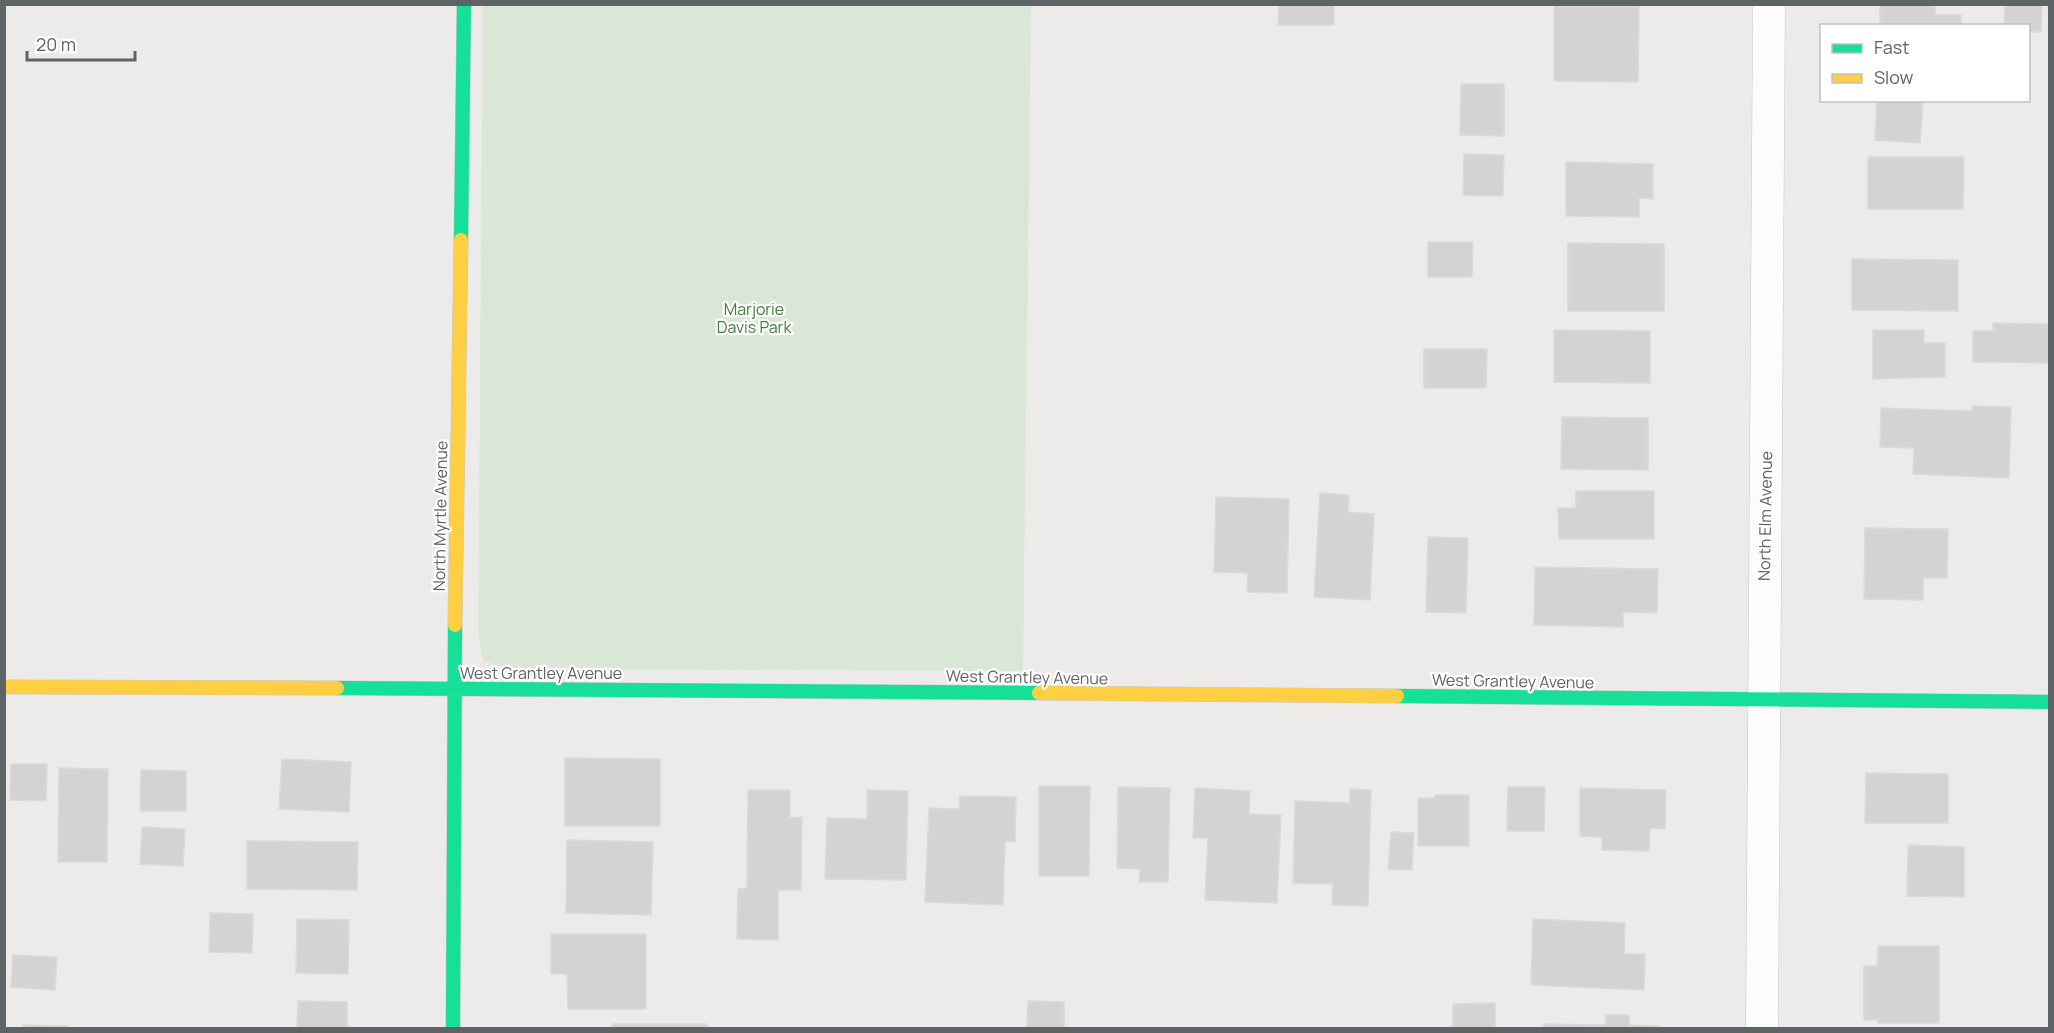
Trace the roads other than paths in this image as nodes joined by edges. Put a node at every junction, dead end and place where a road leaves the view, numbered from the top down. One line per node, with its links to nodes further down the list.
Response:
1 (464, 4): 4 (street, North Myrtle Avenue)
2 (1769, 4): 5 (street, North Elm Avenue)
3 (4, 687): 4 (street, West Grantley Avenue)
4 (454, 688): 5 (street, West Grantley Avenue); 7 (street, North Myrtle Avenue)
5 (1763, 700): 6 (street, West Grantley Avenue); 8 (street, North Elm Avenue)
6 (2049, 702)
7 (453, 1029)
8 (1762, 1029)

